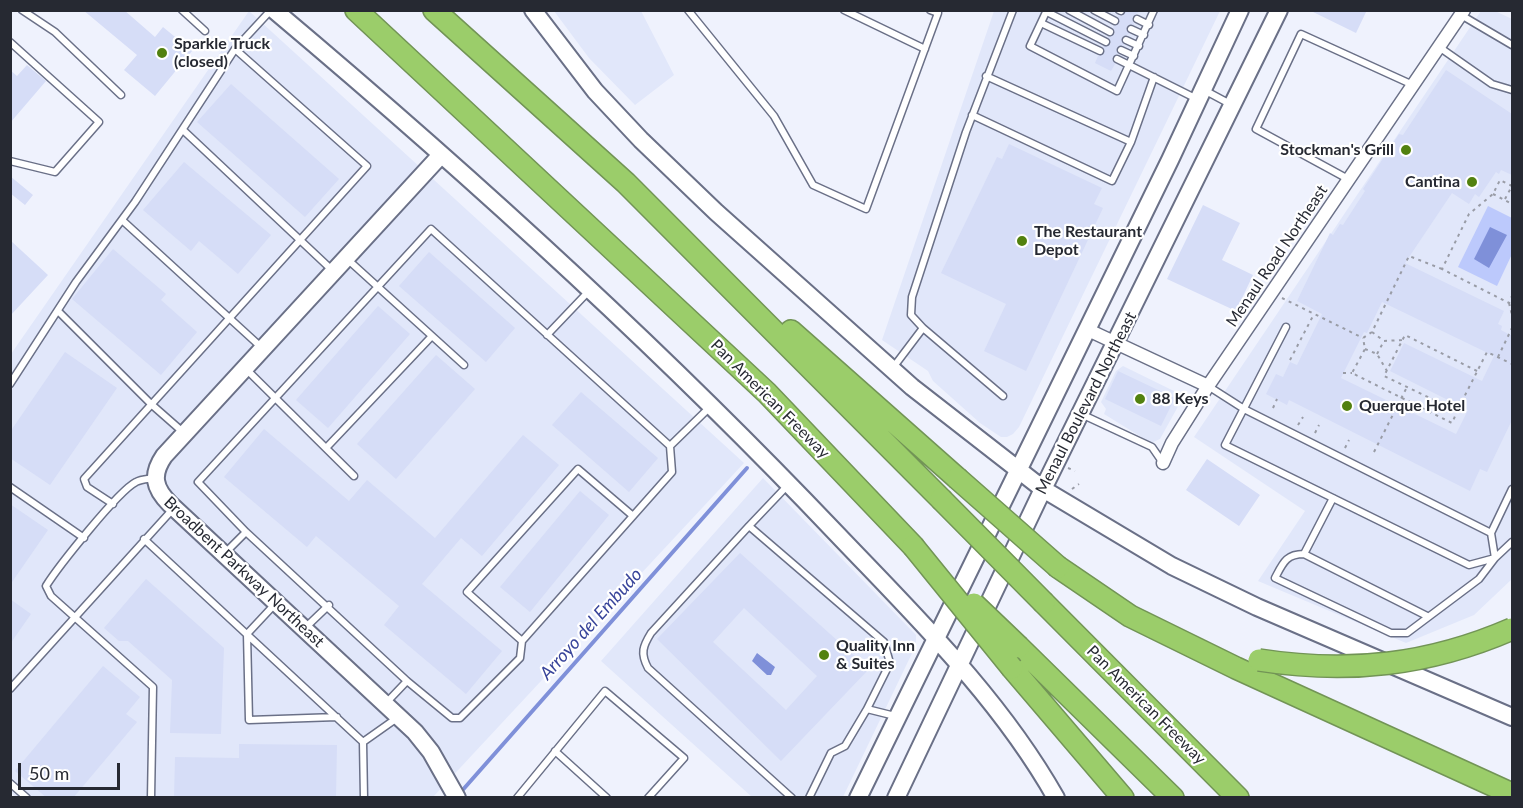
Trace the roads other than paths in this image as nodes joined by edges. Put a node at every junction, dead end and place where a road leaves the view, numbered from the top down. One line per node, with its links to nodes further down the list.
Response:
1 (22, 10): 44 (lane)
2 (182, 10): 24 (lane)
3 (272, 10): 33 (lane); 50 (main road)
4 (356, 10): 101 (highway, Pan American Freeway)
5 (434, 10): 53 (highway, Pan American Freeway)
6 (533, 10): 71 (main road)
7 (688, 10): 34 (lane)
8 (844, 10): 34 (lane)
9 (930, 10): 16 (lane)
10 (1013, 10): 40 (lane)
11 (1069, 10): 25 (lane)
12 (1094, 10): 20 (lane)
13 (1154, 10): 22 (lane)
14 (1279, 10): 46 (main road, Menaul Boulevard Northeast)
15 (1047, 11): 21 (lane); 29 (lane)
16 (941, 12): 34 (lane)
17 (1235, 12): 45 (main road, Menaul Boulevard Northeast)
18 (1462, 13): 30 (lane); 32 (street, Menaul Road Northeast)
19 (1137, 19): 22 (lane)
20 (1115, 21)
21 (1041, 23): 36 (lane); 39 (lane)
22 (1149, 26): 26 (lane)
23 (1131, 30): 26 (lane)
24 (205, 31)
25 (1110, 32)
26 (1144, 35): 31 (lane)
27 (1126, 40): 31 (lane)
28 (10, 42): 51 (lane)
29 (1106, 42)
30 (1512, 45)
31 (1139, 46): 37 (lane)
32 (1439, 47): 42 (street, Menaul Road Northeast); 43 (lane)
33 (235, 49): 48 (lane); 55 (lane)
34 (925, 49)
35 (1121, 50): 37 (lane)
36 (1101, 51)
37 (1134, 56): 39 (lane)
38 (1117, 59): 39 (lane)
39 (1130, 64): 41 (lane)
40 (986, 76): 47 (lane); 49 (lane)
41 (1154, 77): 45 (lane); 49 (lane)
42 (1413, 85): 52 (street, Menaul Road Northeast); 52 (lane)
43 (1512, 90)
44 (121, 95)
45 (1201, 95): 46 (lane); 64 (main road, Menaul Boulevard Northeast)
46 (1233, 105): 67 (main road, Menaul Boulevard Northeast)
47 (972, 115): 49 (lane); 63 (lane)
48 (183, 130): 54 (lane); 55 (lane)
49 (1131, 142)
50 (440, 156): 56 (main road, Broadbent Parkway Northeast); 59 (main road)
51 (10, 161)
52 (1349, 179): 73 (street, Menaul Road Northeast)
53 (626, 183): 107 (highway, bridge); 144 (highway, Pan American Freeway, bridge)
54 (122, 220): 60 (lane); 61 (lane)
55 (299, 241): 57 (lane); 61 (lane)
56 (345, 258): 57 (main road, Broadbent Parkway Northeast); 58 (lane)
57 (333, 271): 68 (main road, Broadbent Parkway Northeast)
58 (379, 287): 65 (lane); 66 (lane); 75 (lane)
59 (589, 291): 65 (lane); 77 (main road)
60 (58, 310): 72 (lane); 76 (lane)
61 (229, 319): 68 (lane); 76 (lane)
62 (1286, 327): 78 (lane)
63 (923, 328): 71 (lane); 74 (lane)
64 (1086, 329): 67 (street); 84 (main road, Menaul Boulevard Northeast)
65 (547, 334): 81 (lane)
66 (432, 336): 69 (lane); 82 (lane)
67 (1116, 344): 73 (street); 79 (main road, Menaul Boulevard Northeast)
68 (262, 348): 70 (main road, Broadbent Parkway Northeast)
69 (464, 365)
70 (245, 367): 75 (lane); 80 (main road, Broadbent Parkway Northeast)
71 (891, 369): 84 (main road)
72 (10, 384)
73 (1208, 386): 78 (lane); 83 (street, Menaul Road Northeast)
74 (1003, 396)
75 (276, 400): 82 (lane); 96 (lane)
76 (151, 404): 80 (lane); 92 (lane)
77 (711, 405): 81 (lane); 87 (main road)
78 (1244, 408): 91 (lane); 97 (lane)
79 (1081, 414): 83 (lane); 89 (main road, Menaul Boulevard Northeast)
80 (184, 433): 86 (main road, Broadbent Parkway Northeast)
81 (670, 446): 94 (lane)
82 (327, 447): 85 (lane)
83 (1163, 463)
84 (1017, 470): 89 (main road); 113 (main road, Menaul Boulevard Northeast)
85 (354, 476)
86 (154, 478): 92 (lane); 93 (main road, Broadbent Parkway Northeast)
87 (789, 484): 95 (lane); 113 (main road)
88 (10, 487): 98 (lane)
89 (1043, 489): 115 (main road, Menaul Boulevard Northeast); 117 (main road)
90 (1512, 489): 97 (lane)
91 (1333, 498): 103 (lane); 104 (lane)
92 (113, 504): 98 (lane)
93 (174, 508): 99 (lane); 102 (main road, Broadbent Parkway Northeast)
94 (633, 516): 114 (lane); 114 (lane)
95 (749, 526): 121 (lane); 137 (lane)
96 (246, 532): 102 (lane); 106 (lane)
97 (1491, 533): 104 (lane)
98 (84, 538): 109 (lane)
99 (144, 539): 109 (lane); 112 (lane)
100 (1512, 542): 104 (lane)
101 (913, 546): 142 (highway, bridge); 143 (highway, Pan American Freeway, bridge)
102 (224, 554): 105 (main road, Broadbent Parkway Northeast)
103 (1304, 554): 108 (lane); 108 (lane)
104 (1495, 558): 108 (lane)
105 (277, 602): 110 (main road, Broadbent Parkway Northeast); 112 (lane)
106 (329, 605): 110 (lane); 116 (lane)
107 (1130, 616): 111 (highway, bridge); 129 (highway)
108 (1426, 616)
109 (75, 618): 118 (lane); 131 (lane)
110 (305, 628): 119 (main road, Broadbent Parkway Northeast)
111 (1512, 629)
112 (247, 634): 122 (lane); 122 (lane)
113 (935, 638): 115 (main road); 124 (main road, Menaul Boulevard Northeast)
114 (522, 641): 116 (lane)
115 (960, 665): 140 (main road, Menaul Boulevard Northeast); 141 (main road)
116 (407, 681): 119 (lane)
117 (1448, 688): 120 (main road); 125 (main road)
118 (10, 689)
119 (386, 703): 123 (main road, Broadbent Parkway Northeast)
120 (1512, 708)
121 (867, 709): 124 (lane); 138 (lane)
122 (336, 717): 126 (lane)
123 (399, 717): 126 (lane); 133 (main road, Broadbent Parkway Northeast)
124 (897, 717): 139 (main road, Menaul Boulevard Northeast)
125 (1512, 717)
126 (363, 742): 132 (lane)
127 (555, 751): 134 (lane); 135 (lane); 136 (lane)
128 (10, 783): 130 (lane)
129 (1512, 794)
130 (27, 798)
131 (151, 798)
132 (364, 798)
133 (457, 798)
134 (517, 798)
135 (607, 798)
136 (648, 798)
137 (792, 798)
138 (809, 798)
139 (858, 798)
140 (896, 798)
141 (1056, 798)
142 (1123, 798)
143 (1173, 798)
144 (1238, 798)

